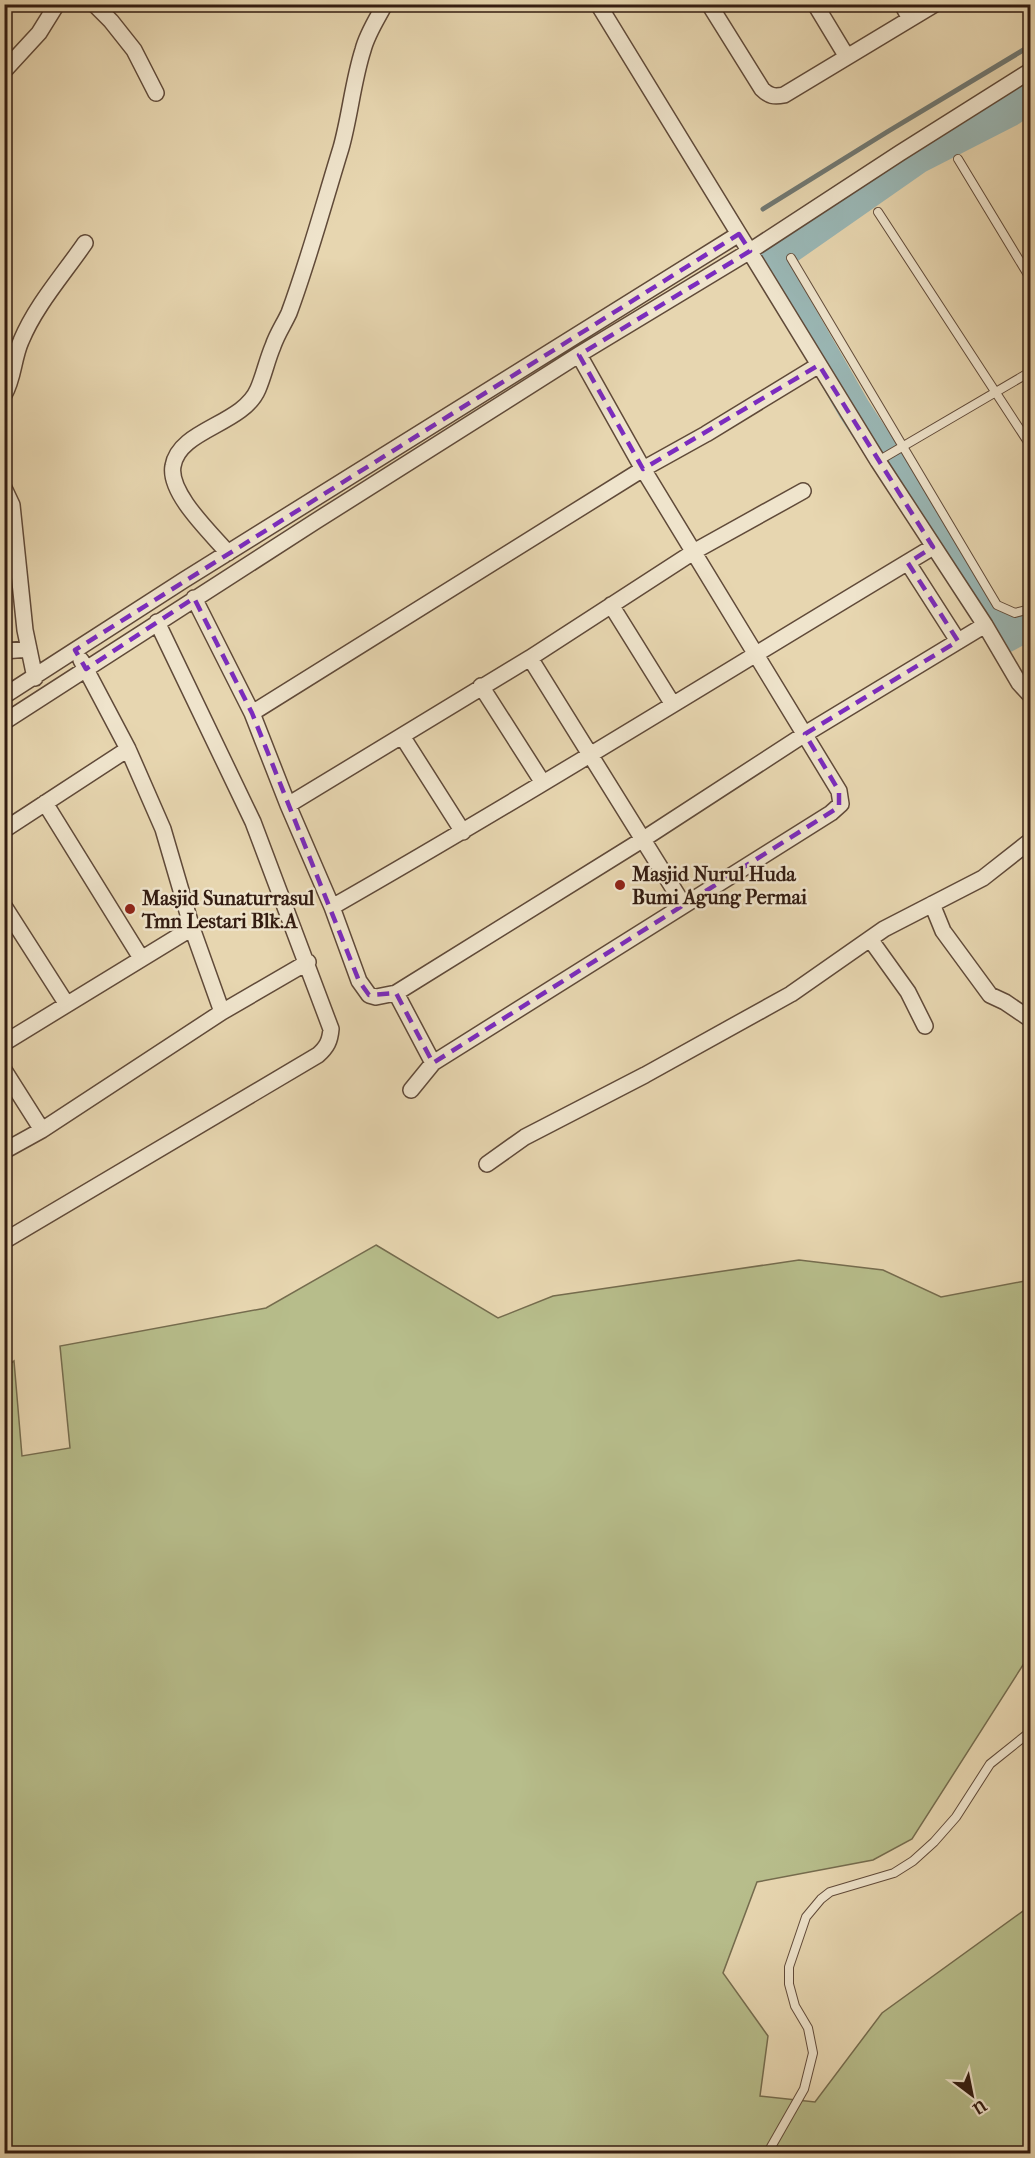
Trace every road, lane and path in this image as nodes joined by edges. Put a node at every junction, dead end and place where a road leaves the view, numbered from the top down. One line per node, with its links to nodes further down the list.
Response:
1 (57, 4): 11 (street)
2 (93, 4): 13 (street)
3 (384, 4): 34 (street)
4 (598, 4): 16 (street)
5 (709, 4): 10 (street)
6 (814, 4): 10 (street)
7 (902, 4): 9 (street)
8 (935, 4): 9 (street)
9 (910, 19): 10 (street)
10 (847, 57)
11 (4, 71)
12 (1030, 71): 18 (street)
13 (156, 93)
14 (958, 159): 20 (lane)
15 (878, 212): 24 (lane)
16 (739, 234): 18 (street); 34 (street)
17 (86, 243): 25 (street)
18 (750, 251): 21 (street); 22 (street)
19 (791, 258): 27 (lane)
20 (1030, 278)
21 (579, 355): 29 (street); 36 (street)
22 (819, 365): 28 (street); 29 (street)
23 (1030, 372): 24 (lane)
24 (995, 393): 26 (lane); 27 (lane)
25 (4, 395)
26 (1030, 445)
27 (905, 447): 28 (lane); 38 (lane)
28 (885, 458): 32 (street)
29 (643, 469): 33 (street); 53 (street)
30 (4, 488): 42 (street)
31 (803, 491): 33 (street)
32 (933, 547): 35 (street); 40 (street)
33 (695, 551): 37 (street); 45 (street)
34 (228, 553): 43 (street)
35 (908, 562): 41 (street); 45 (street)
36 (194, 598): 39 (street); 53 (street)
37 (611, 605): 46 (street); 52 (street)
38 (1030, 609)
39 (157, 622): 47 (street); 73 (street)
40 (986, 625): 41 (street); 50 (street)
41 (958, 641): 55 (street)
42 (29, 649): 44 (street); 48 (street)
43 (75, 650): 47 (street); 48 (street)
44 (4, 651)
45 (755, 655): 52 (street); 55 (street)
46 (530, 658): 49 (street); 58 (street)
47 (86, 669): 54 (street); 57 (street)
48 (35, 678): 51 (street)
49 (482, 686): 56 (street); 59 (street)
50 (1030, 695)
51 (4, 696)
52 (672, 703): 58 (street)
53 (252, 713): 61 (street)
54 (4, 722)
55 (805, 734): 64 (street); 66 (street)
56 (402, 736): 61 (street); 63 (street)
57 (128, 749): 60 (street); 70 (street)
58 (591, 754): 59 (street); 64 (street)
59 (543, 783): 63 (street)
60 (45, 803): 62 (street); 72 (street)
61 (288, 805): 69 (street)
62 (4, 830)
63 (463, 832): 69 (street)
64 (642, 840): 66 (street); 74 (street)
65 (1030, 841): 67 (street)
66 (683, 904): 80 (street)
67 (932, 904): 71 (street); 77 (street)
68 (4, 906): 75 (street)
69 (332, 906): 74 (street)
70 (192, 928): 72 (street); 76 (street)
71 (870, 939): 78 (street); 85 (street)
72 (141, 958): 75 (street)
73 (308, 962): 76 (street); 86 (street)
74 (396, 993): 80 (street)
75 (66, 1003): 79 (street)
76 (222, 1012): 83 (street)
77 (1030, 1019)
78 (925, 1026)
79 (4, 1043)
80 (433, 1063): 82 (street)
81 (4, 1070): 83 (street)
82 (411, 1090)
83 (42, 1130): 84 (street)
84 (4, 1151)
85 (487, 1164)
86 (4, 1241)
87 (1030, 1732): 88 (lane)
88 (767, 2154)

